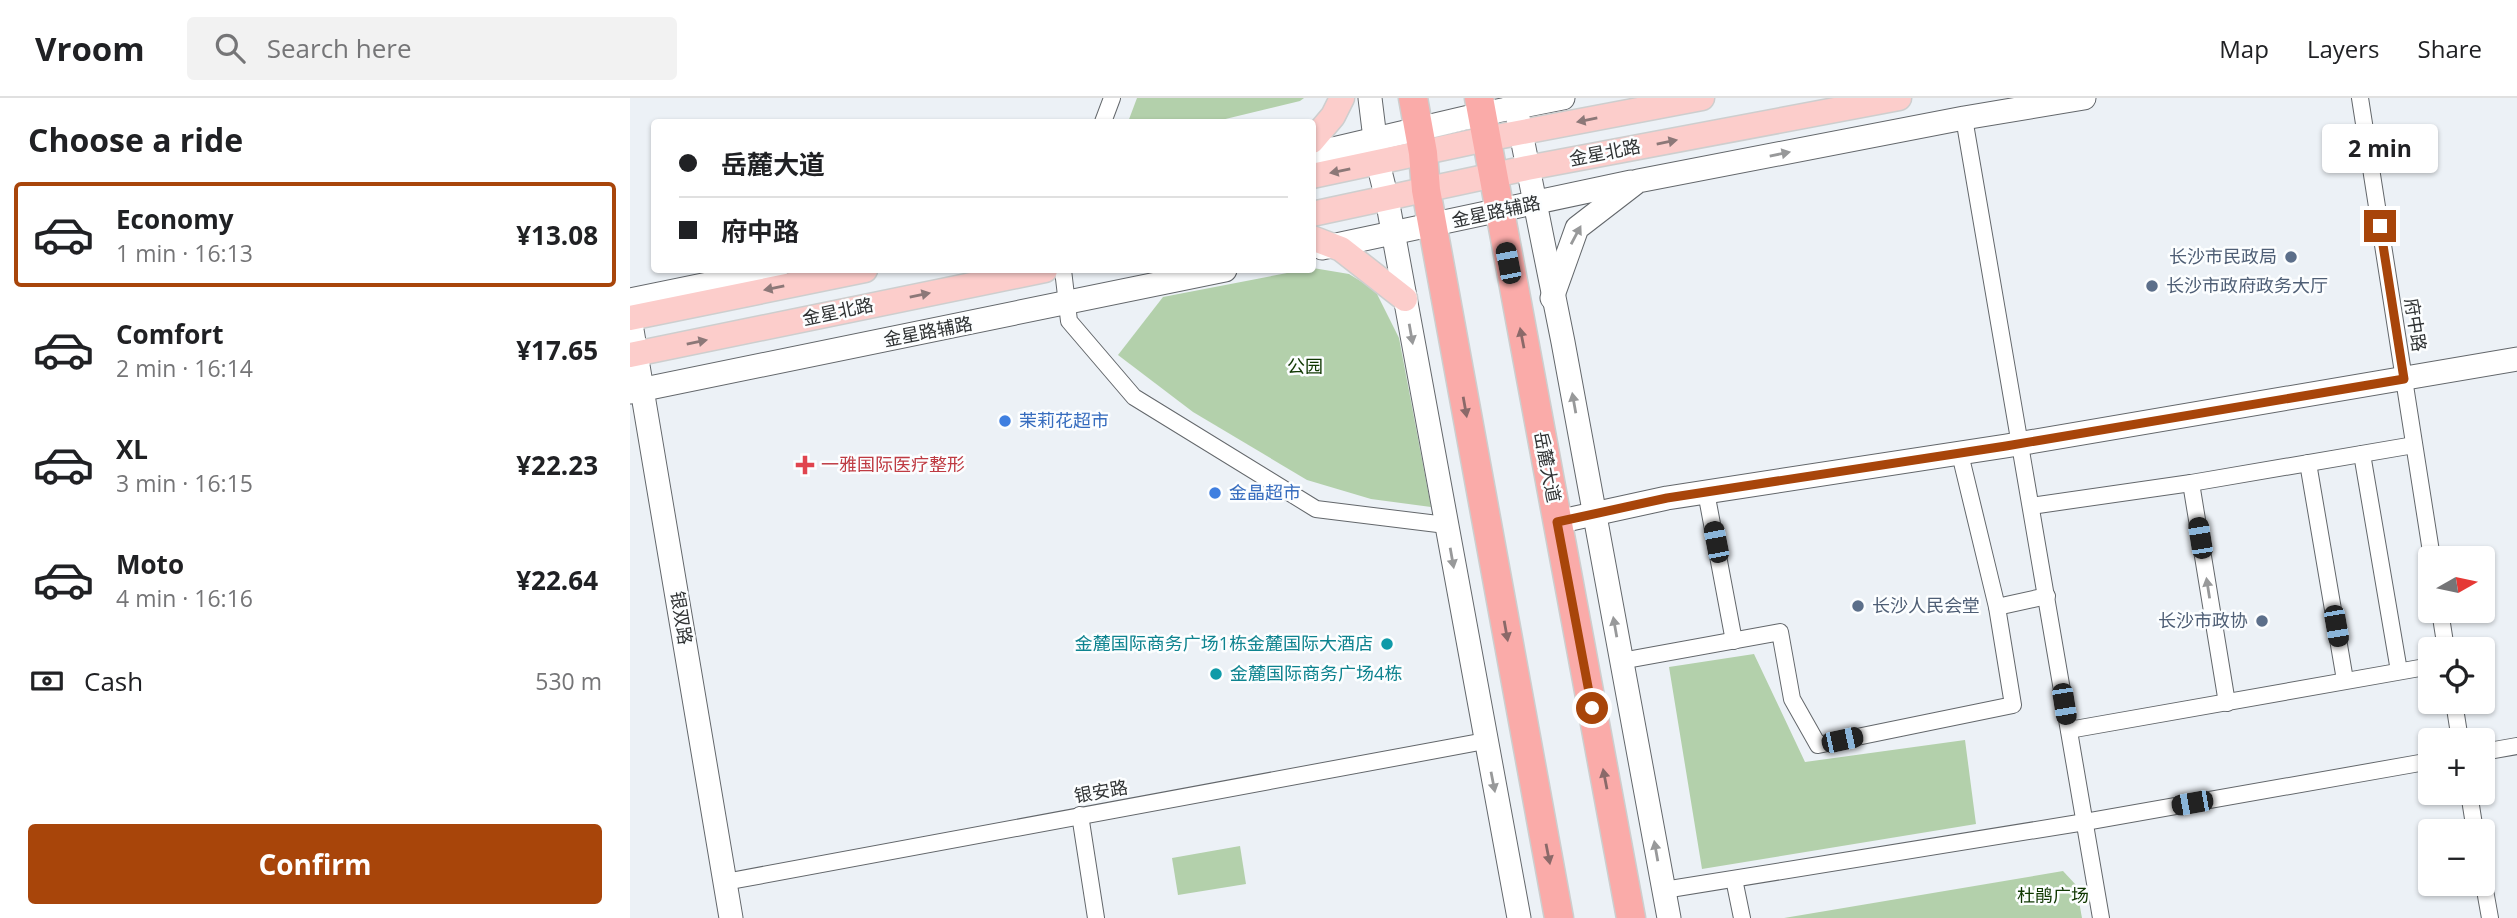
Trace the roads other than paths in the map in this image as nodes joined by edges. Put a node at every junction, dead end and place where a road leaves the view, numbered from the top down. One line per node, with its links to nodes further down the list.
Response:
1 (1112, 98): 13 (street)
2 (1342, 98): 15 (main road)
3 (1370, 98): 17 (street)
4 (1413, 98): 16 (highway)
5 (1563, 98): 10 (street)
6 (1702, 98): 14 (main road, 金星北路, one-way to 14)
7 (1899, 98): 19 (main road, 金星北路, one-way to 7)
8 (2084, 98): 12 (street, 金星路辅路)
9 (2360, 98): 43 (street, 府中路)
10 (1515, 103): 11 (street); 14 (street)
11 (1482, 117): 14 (main road, 金星北路); 16 (main road, 金星北路); 21 (highway, 岳麓大道)
12 (1964, 118): 22 (street, 金星路辅路, one-way to 12); 45 (street)
13 (1104, 119)
14 (1520, 132): 19 (street)
15 (1316, 136)
16 (1421, 141): 17 (main road, 金星北路); 23 (highway)
17 (1376, 151): 18 (street); 20 (main road, 金星北路, one-way to 20); 24 (street)
18 (1316, 154)
19 (1527, 168): 21 (main road, 金星北路); 25 (street)
20 (1316, 174)
21 (1492, 176): 23 (main road, 金星北路); 26 (highway, 岳麓大道)
22 (1638, 181): 25 (street, 金星路辅路); 36 (street, one-way to 22)
23 (1426, 190): 24 (main road, 金星北路); 28 (highway)
24 (1387, 199): 27 (main road, 金星北路); 29 (street)
25 (1534, 204): 26 (street, 金星路辅路); 36 (street)
26 (1498, 211): 28 (street, 金星路辅路); 54 (highway, 岳麓大道, one-way to 26)
27 (1316, 213)
28 (1432, 225): 29 (street, 金星路辅路); 79 (highway, one-way to 79)
29 (1393, 234): 30 (street, 金星路辅路); 37 (street)
30 (1319, 245): 37 (main road)
31 (761, 273): 38 (street)
32 (850, 273): 40 (main road, 金星北路, one-way to 40)
33 (1030, 273): 41 (main road, 金星北路, one-way to 33)
34 (1063, 273): 39 (street)
35 (1211, 273): 39 (street, 金星路辅路)
36 (1552, 298): 53 (street, one-way to 36)
37 (1405, 299): 55 (street, one-way to 55)
38 (630, 300)
39 (1068, 303): 44 (street, 金星路辅路); 55 (street)
40 (630, 318): 41 (street, 银双路)
41 (634, 355): 44 (street, 银双路)
42 (2517, 359): 43 (street)
43 (2404, 379): 45 (street); 46 (street, 府中路)
44 (637, 391): 73 (street, 银双路)
45 (2020, 444): 47 (street); 52 (street)
46 (2414, 445): 48 (street); 56 (street, 府中路)
47 (1960, 454): 51 (street); 58 (street)
48 (2362, 454): 49 (street); 62 (street)
49 (2308, 463): 50 (street); 63 (street)
50 (2191, 482): 52 (street); 64 (street, one-way to 50)
51 (1706, 492): 53 (street); 59 (street)
52 (2031, 506): 57 (street)
53 (1594, 514): 54 (street); 60 (street, one-way to 53)
54 (1557, 522): 80 (highway, 岳麓大道, one-way to 54)
55 (1446, 525): 66 (street, one-way to 66)
56 (2429, 546)
57 (2047, 596): 58 (street); 65 (street)
58 (1997, 607): 59 (street)
59 (1734, 641): 60 (street)
60 (1621, 661): 74 (street, one-way to 60)
61 (2418, 668): 62 (street)
62 (2399, 671): 63 (street)
63 (2345, 680): 64 (street)
64 (2227, 704): 65 (street)
65 (2069, 730): 71 (street)
66 (1485, 741): 70 (street, 银安路); 78 (street, one-way to 78)
67 (2517, 746): 68 (street)
68 (2495, 750)
69 (2418, 763): 71 (street)
70 (1080, 815): 73 (street, 银安路); 77 (street)
71 (2085, 822): 72 (street); 83 (street)
72 (1734, 878): 74 (street); 82 (street)
73 (725, 882): 76 (street, 银双路)
74 (1664, 890): 81 (street)
75 (2486, 896): 84 (street)
76 (731, 918)
77 (1096, 918)
78 (1519, 918)
79 (1559, 918)
80 (1631, 918)
81 (1669, 918)
82 (1742, 918)
83 (2101, 918)
84 (2490, 918)

